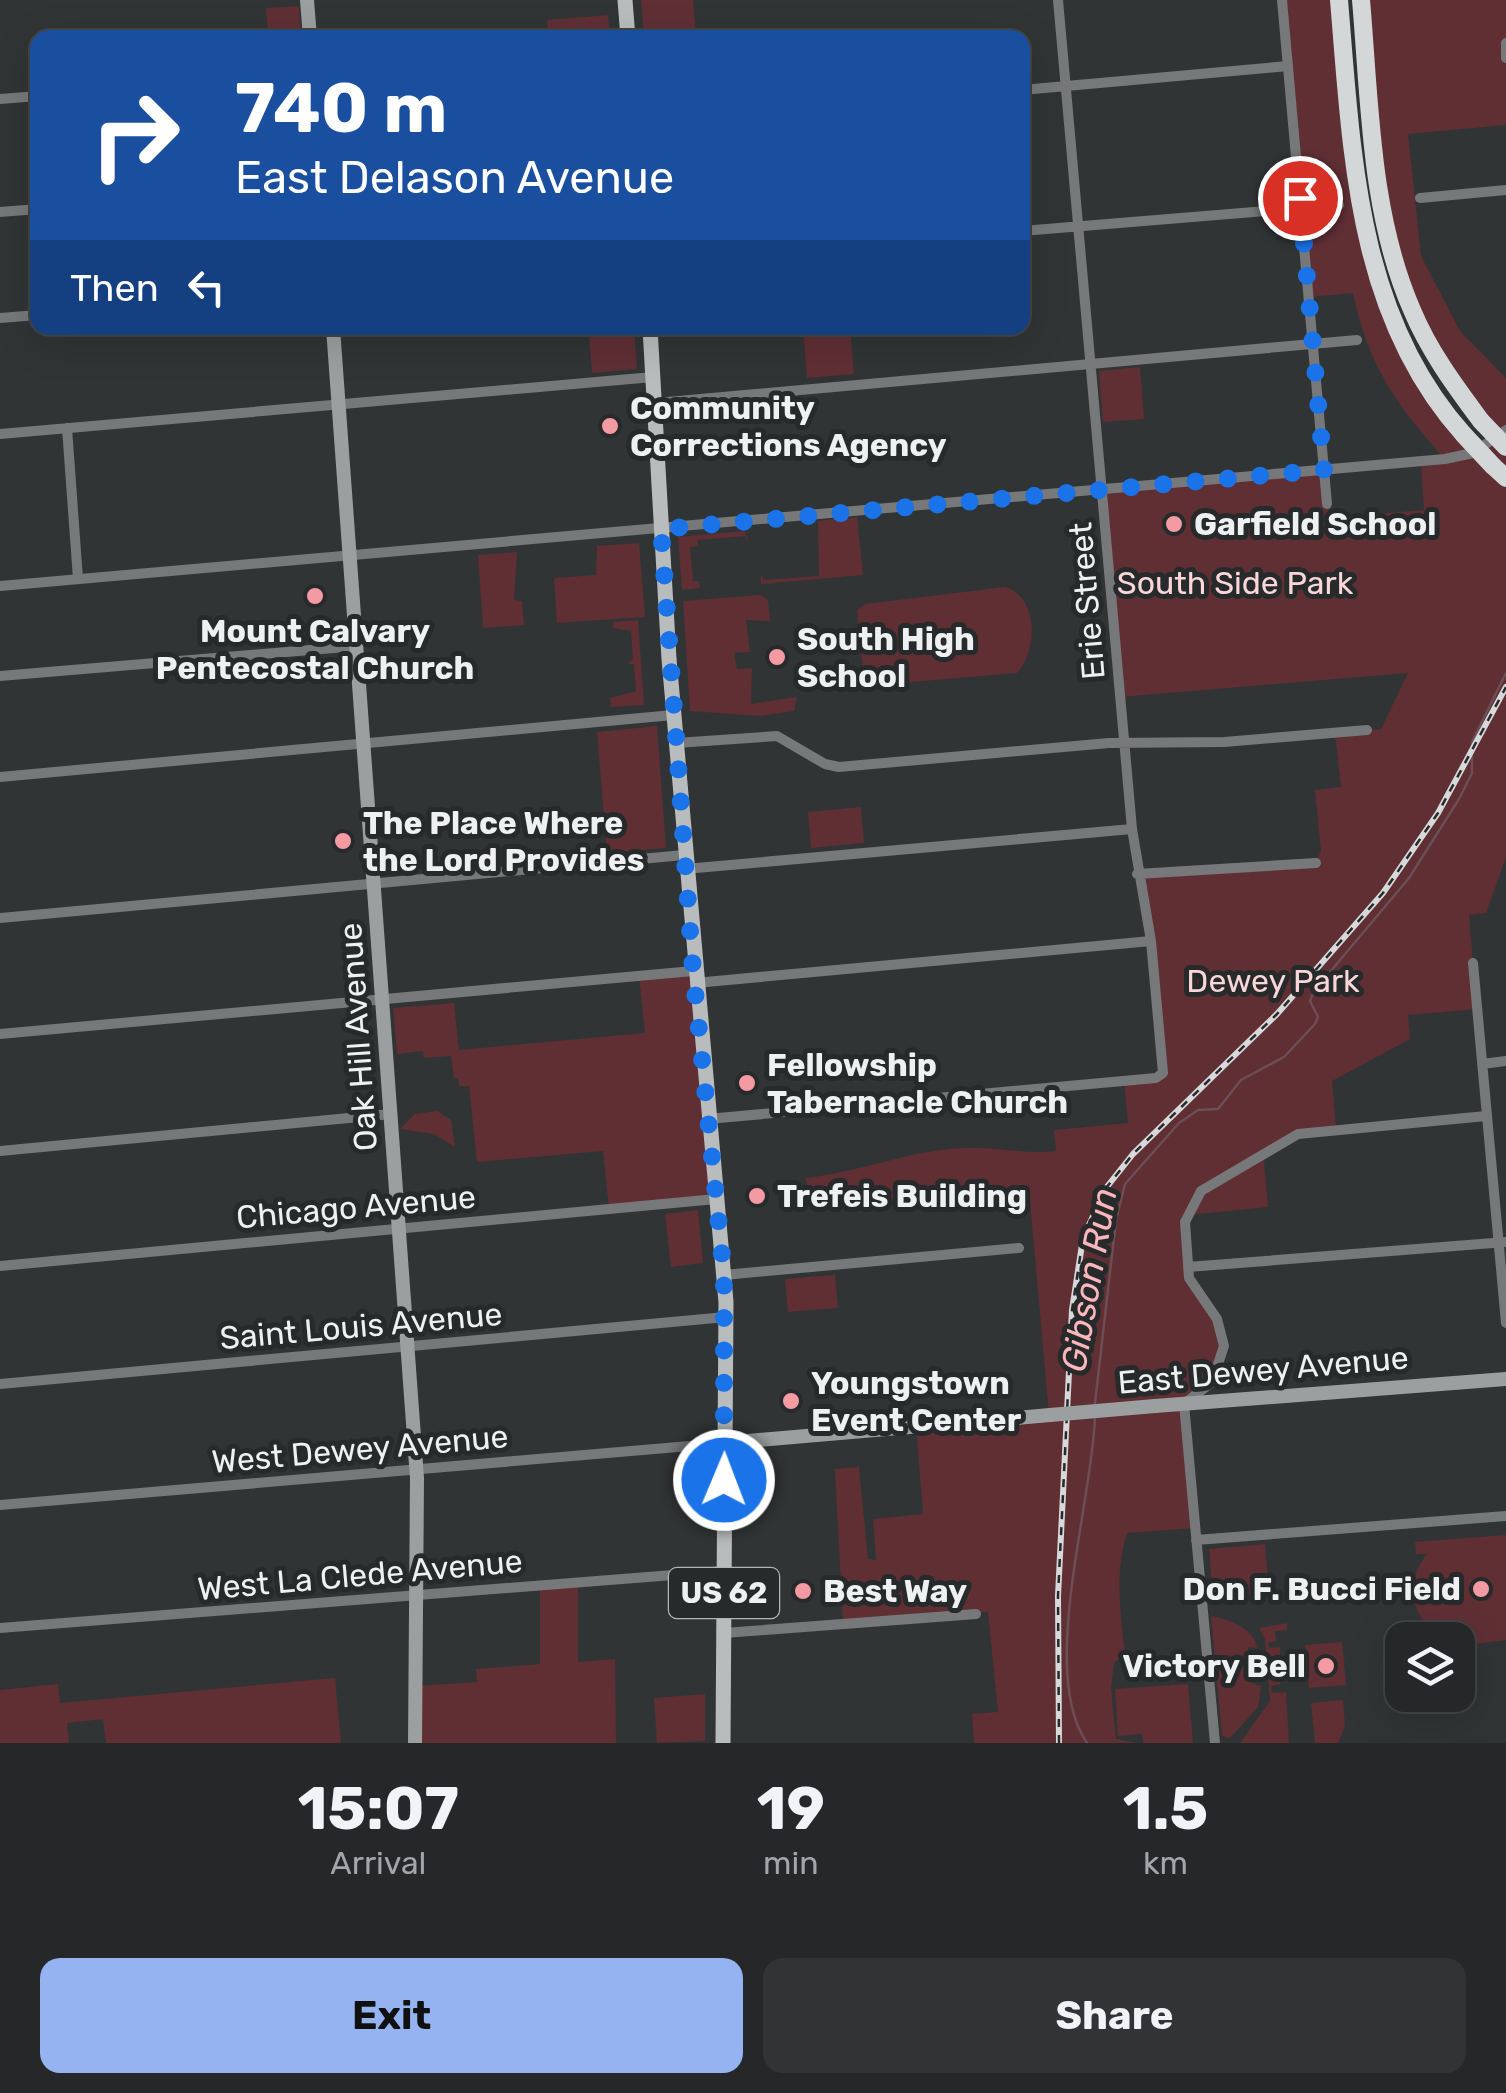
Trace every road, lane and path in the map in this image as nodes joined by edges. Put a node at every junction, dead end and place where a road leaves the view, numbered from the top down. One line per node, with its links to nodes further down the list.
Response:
1 (307, 0): 7 (street)
2 (625, 0): 8 (main road)
3 (1058, 0): 12 (street, Erie Street)
4 (1282, 0): 11 (street)
5 (1339, 0): 39 (highway, bridge)
6 (1361, 0): 37 (highway, bridge)
7 (309, 30)
8 (627, 30)
9 (1506, 43): 10 (street)
10 (1506, 58)
11 (1288, 66): 12 (street); 19 (street)
12 (1066, 86): 13 (street); 22 (street, Erie Street)
13 (1030, 89)
14 (30, 97): 15 (street)
15 (0, 99)
16 (1506, 190): 17 (street)
17 (1420, 198)
18 (1338, 205): 19 (street)
19 (1302, 208): 22 (street); 29 (street)
20 (30, 209): 21 (street)
21 (0, 212)
22 (1078, 227): 23 (street); 30 (street, Erie Street)
23 (1030, 231)
24 (30, 316): 25 (street)
25 (0, 318)
26 (334, 335): 33 (street, Oak Hill Avenue)
27 (651, 335): 31 (main road, US 62)
28 (1357, 340): 29 (street)
29 (1313, 344): 30 (street); 38 (street)
30 (1090, 364): 32 (street); 40 (street, Erie Street)
31 (654, 377): 32 (main road, US 62); 33 (street)
32 (656, 403): 42 (main road, US 62)
33 (339, 404): 34 (street); 43 (street, Oak Hill Avenue)
34 (67, 428): 36 (street); 44 (street)
35 (1506, 430): 38 (street)
36 (0, 434)
37 (1506, 447)
38 (1324, 470): 40 (street); 41 (street)
39 (1500, 472)
40 (1102, 490): 42 (street); 51 (street, Erie Street)
41 (1327, 504)
42 (661, 529): 43 (street); 48 (main road, US 62)
43 (350, 556): 44 (street); 46 (street, Oak Hill Avenue)
44 (78, 579): 45 (street)
45 (0, 586)
46 (357, 646): 47 (street); 52 (street, Oak Hill Avenue)
47 (0, 676)
48 (673, 715): 50 (main road, US 62); 52 (street)
49 (1366, 730): 51 (street)
50 (676, 742): 51 (street); 55 (main road, US 62)
51 (1124, 742): 54 (street, Erie Street)
52 (364, 743): 53 (street); 58 (street, Oak Hill Avenue)
53 (0, 777)
54 (1132, 829): 55 (street); 57 (street, Erie Street)
55 (685, 862): 58 (street); 62 (main road, US 62)
56 (1316, 862): 57 (street)
57 (1137, 874): 60 (street, Erie Street)
58 (374, 883): 59 (street); 63 (street, Oak Hill Avenue)
59 (0, 918)
60 (1151, 941): 62 (street); 69 (street, Erie Street)
61 (1474, 964): 66 (street)
62 (694, 977): 63 (street); 69 (main road, US 62)
63 (383, 999): 64 (street); 67 (street, Oak Hill Avenue)
64 (0, 1034)
65 (1506, 1062): 66 (street)
66 (1482, 1064): 68 (street)
67 (391, 1114): 70 (street); 72 (street, Oak Hill Avenue)
68 (1486, 1116): 73 (street); 76 (street)
69 (708, 1119): 71 (main road, US 62)
70 (0, 1151)
71 (716, 1199): 72 (street, Chicago Avenue); 77 (main road, US 62)
72 (399, 1228): 75 (street, Chicago Avenue); 80 (street, Oak Hill Avenue)
73 (1502, 1242): 76 (street); 79 (street)
74 (1019, 1248): 77 (street)
75 (0, 1266)
76 (1188, 1267): 83 (street)
77 (724, 1275): 78 (main road, US 62)
78 (726, 1317): 80 (street, Saint Louis Avenue); 84 (main road, US 62)
79 (1506, 1323)
80 (408, 1346): 82 (street, Saint Louis Avenue); 85 (street, Oak Hill Avenue)
81 (1506, 1379): 83 (street, East Dewey Avenue)
82 (0, 1384)
83 (1184, 1404): 84 (street, East Dewey Avenue, bridge); 88 (street)
84 (725, 1443): 85 (street, West Dewey Avenue); 89 (main road, US 62)
85 (417, 1469): 86 (street, West Dewey Avenue); 90 (street, Oak Hill Avenue)
86 (0, 1505)
87 (1506, 1516): 88 (street)
88 (1196, 1540): 96 (street)
89 (724, 1571): 90 (street, West La Clede Avenue); 93 (main road, US 62)
90 (416, 1596): 92 (street, West La Clede Avenue); 94 (street, Oak Hill Avenue)
91 (976, 1614): 93 (street)
92 (0, 1628)
93 (724, 1633): 95 (main road, US 62)
94 (415, 1743)
95 (723, 1743)
96 (1215, 1743)

